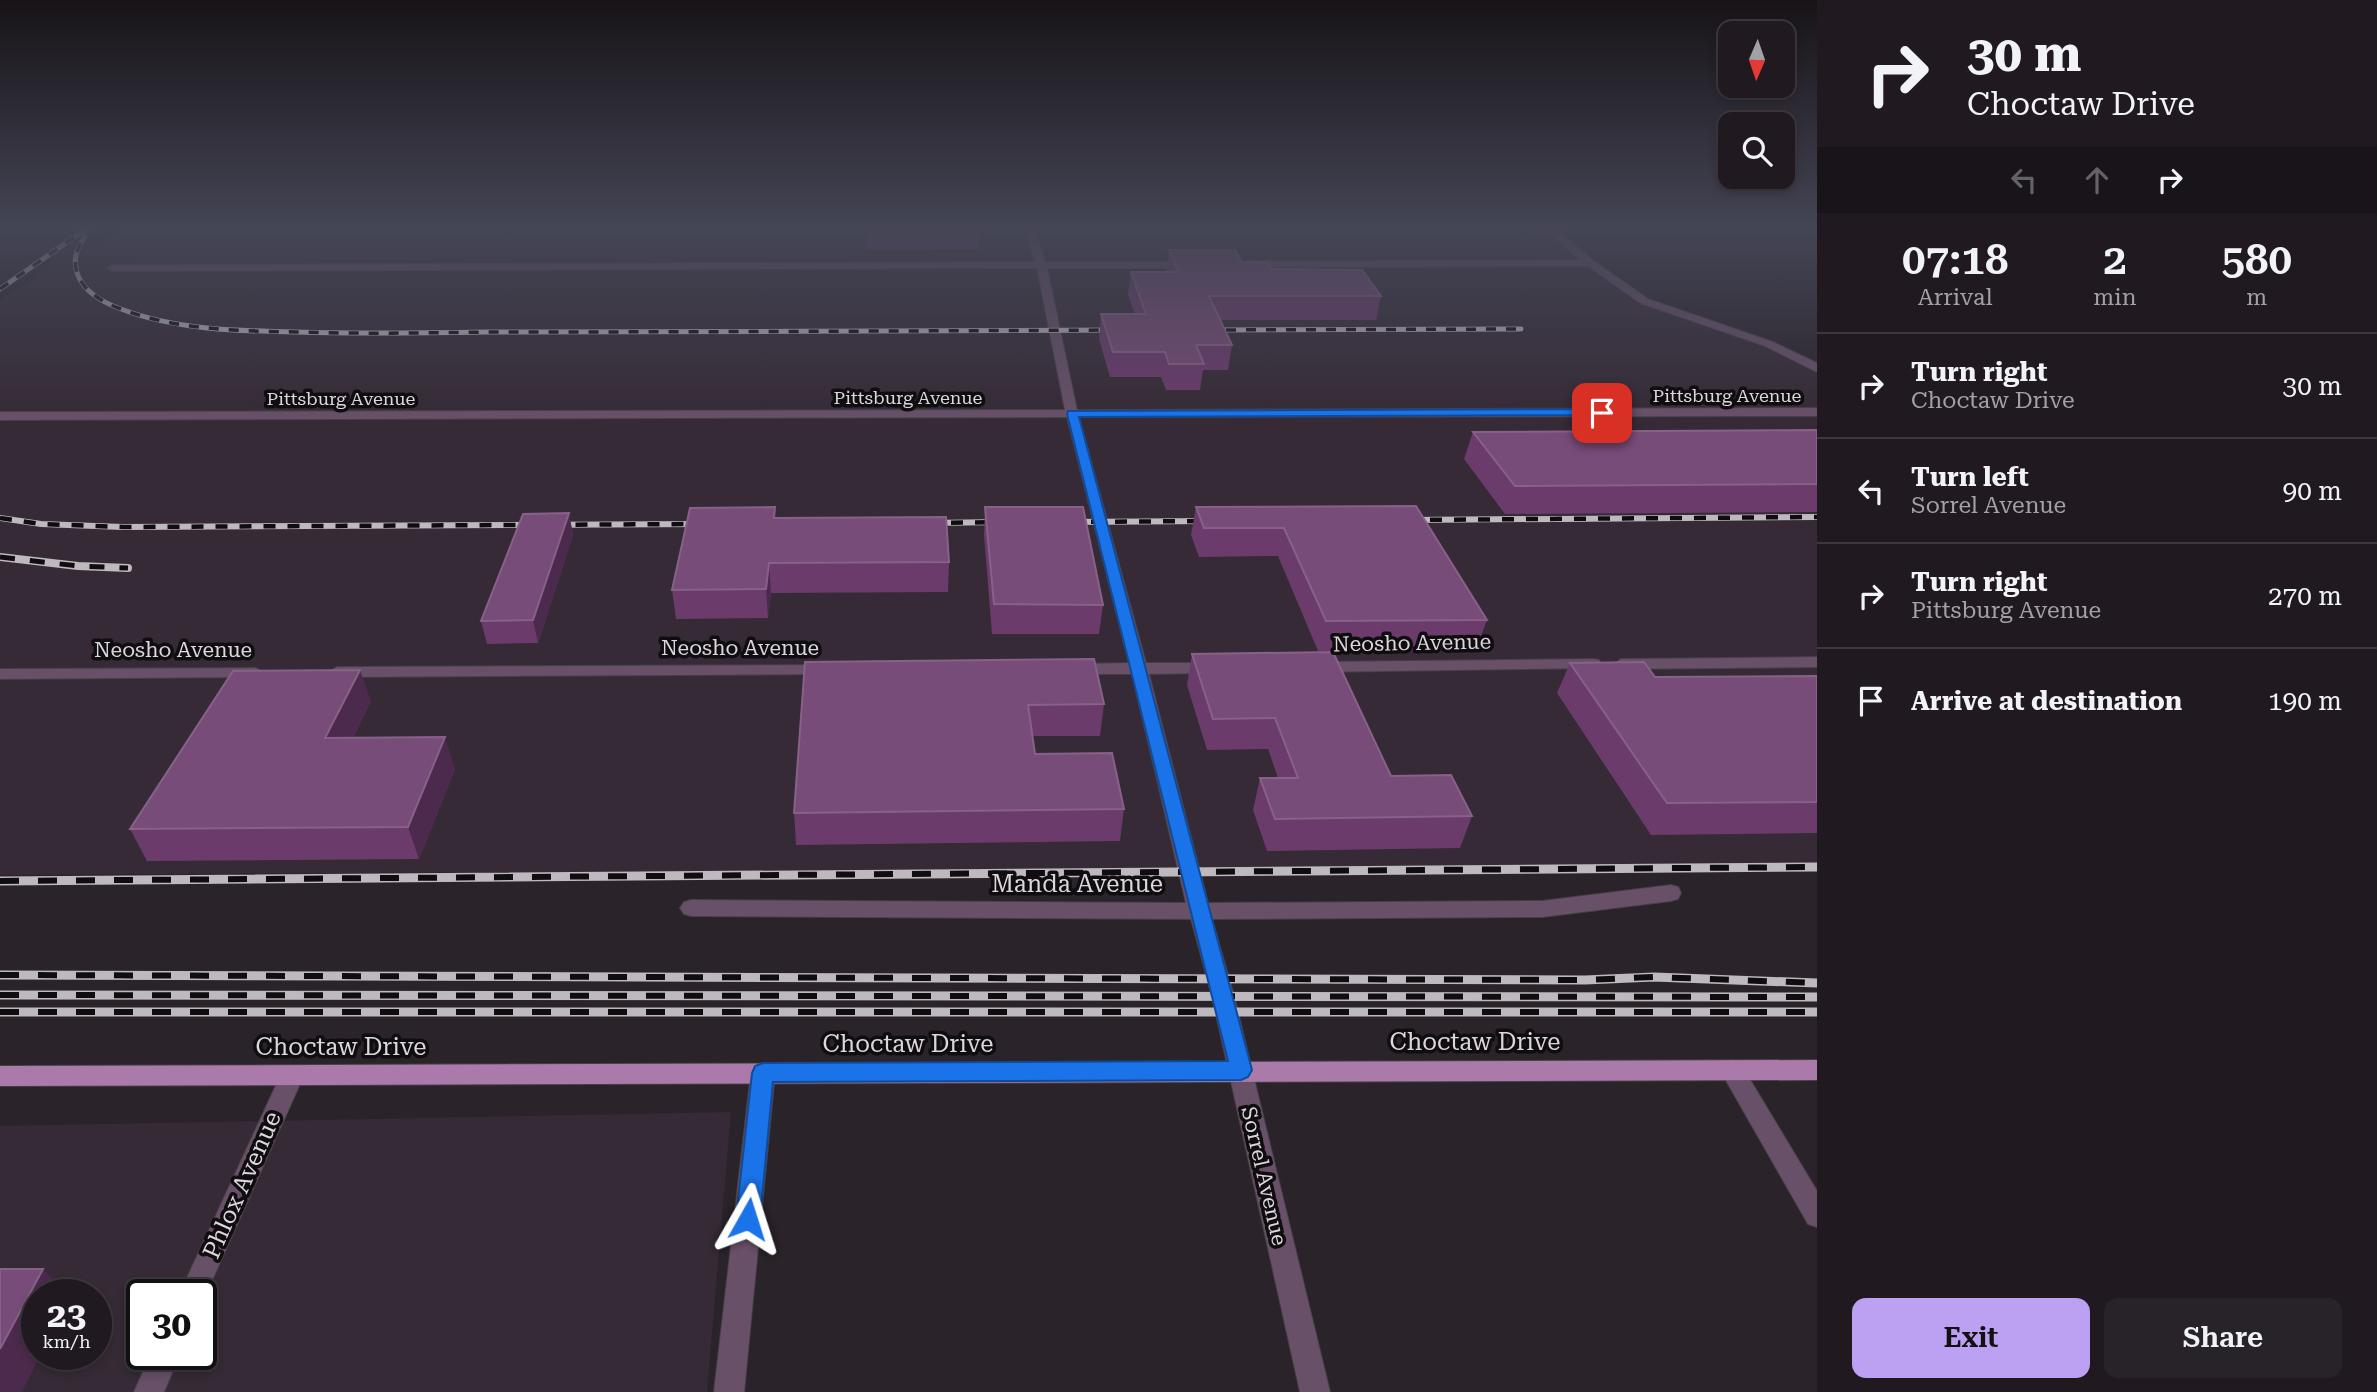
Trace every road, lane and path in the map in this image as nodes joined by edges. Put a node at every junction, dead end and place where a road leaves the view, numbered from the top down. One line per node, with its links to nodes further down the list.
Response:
1 (1047, 292): 5 (street, Sorrel Avenue)
2 (1631, 292): 3 (street)
3 (1817, 368)
4 (1817, 412): 5 (street, Pittsburg Avenue)
5 (1072, 414): 6 (street, Pittsburg Avenue); 11 (street, Sorrel Avenue)
6 (0, 416)
7 (1817, 662): 8 (street, Neosho Avenue)
8 (1305, 667)
9 (1236, 668): 11 (street)
10 (1056, 669): 11 (street)
11 (1139, 669): 18 (street, Sorrel Avenue)
12 (848, 670): 13 (street, Neosho Avenue)
13 (320, 672)
14 (278, 673): 15 (street, Neosho Avenue)
15 (0, 674)
16 (1671, 893): 18 (street, Manda Avenue)
17 (691, 908): 18 (street, Manda Avenue)
18 (1199, 911): 19 (street, Sorrel Avenue)
19 (1241, 1070): 20 (main road, Choctaw Drive); 22 (main road, Choctaw Drive); 30 (street, Sorrel Avenue)
20 (1732, 1070): 21 (main road, Choctaw Drive); 25 (street)
21 (1817, 1070)
22 (763, 1073): 23 (main road, Choctaw Drive); 29 (street)
23 (292, 1075): 24 (main road, Choctaw Drive); 26 (street, Phlox Avenue)
24 (0, 1076)
25 (1817, 1215)
26 (200, 1279)
27 (159, 1370): 28 (street)
28 (149, 1392)
29 (730, 1392)
30 (1315, 1392)

